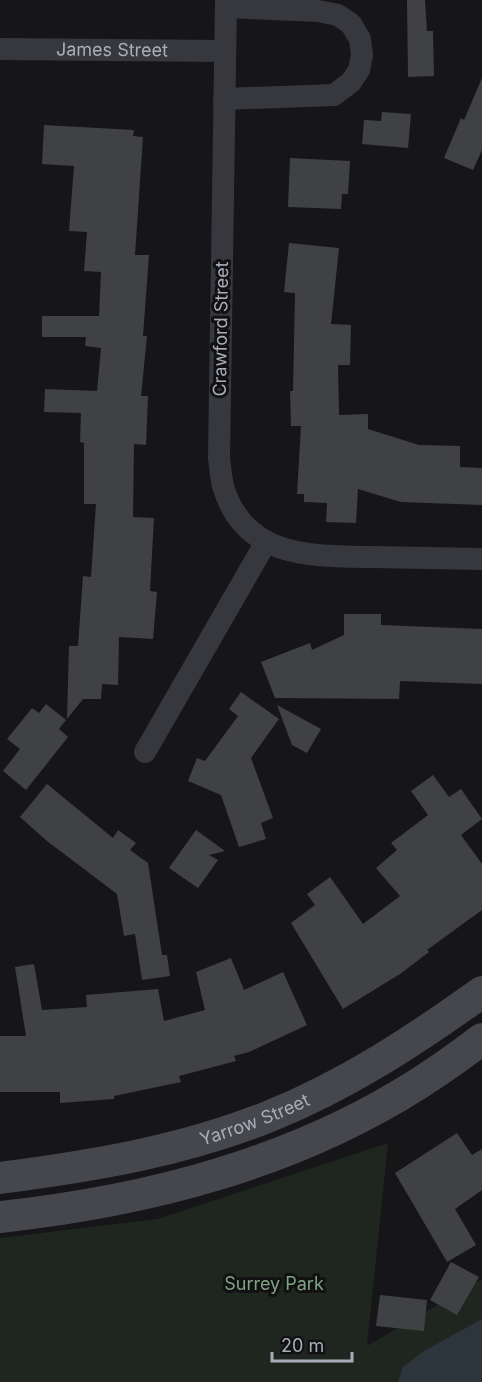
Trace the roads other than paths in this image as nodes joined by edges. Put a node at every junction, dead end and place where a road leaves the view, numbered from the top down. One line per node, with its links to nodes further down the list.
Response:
1 (226, 4): 3 (street, Crawford Street); 4 (street, Crawford Street)
2 (0, 50): 3 (street, James Street)
3 (225, 51): 4 (street, Crawford Street)
4 (224, 99): 5 (street, Crawford Street)
5 (266, 542): 6 (street, Crawford Street); 7 (street)
6 (482, 559)
7 (145, 752)
8 (482, 992): 10 (street, Yarrow Street)
9 (482, 1040): 11 (street)
10 (0, 1178)
11 (0, 1217)

